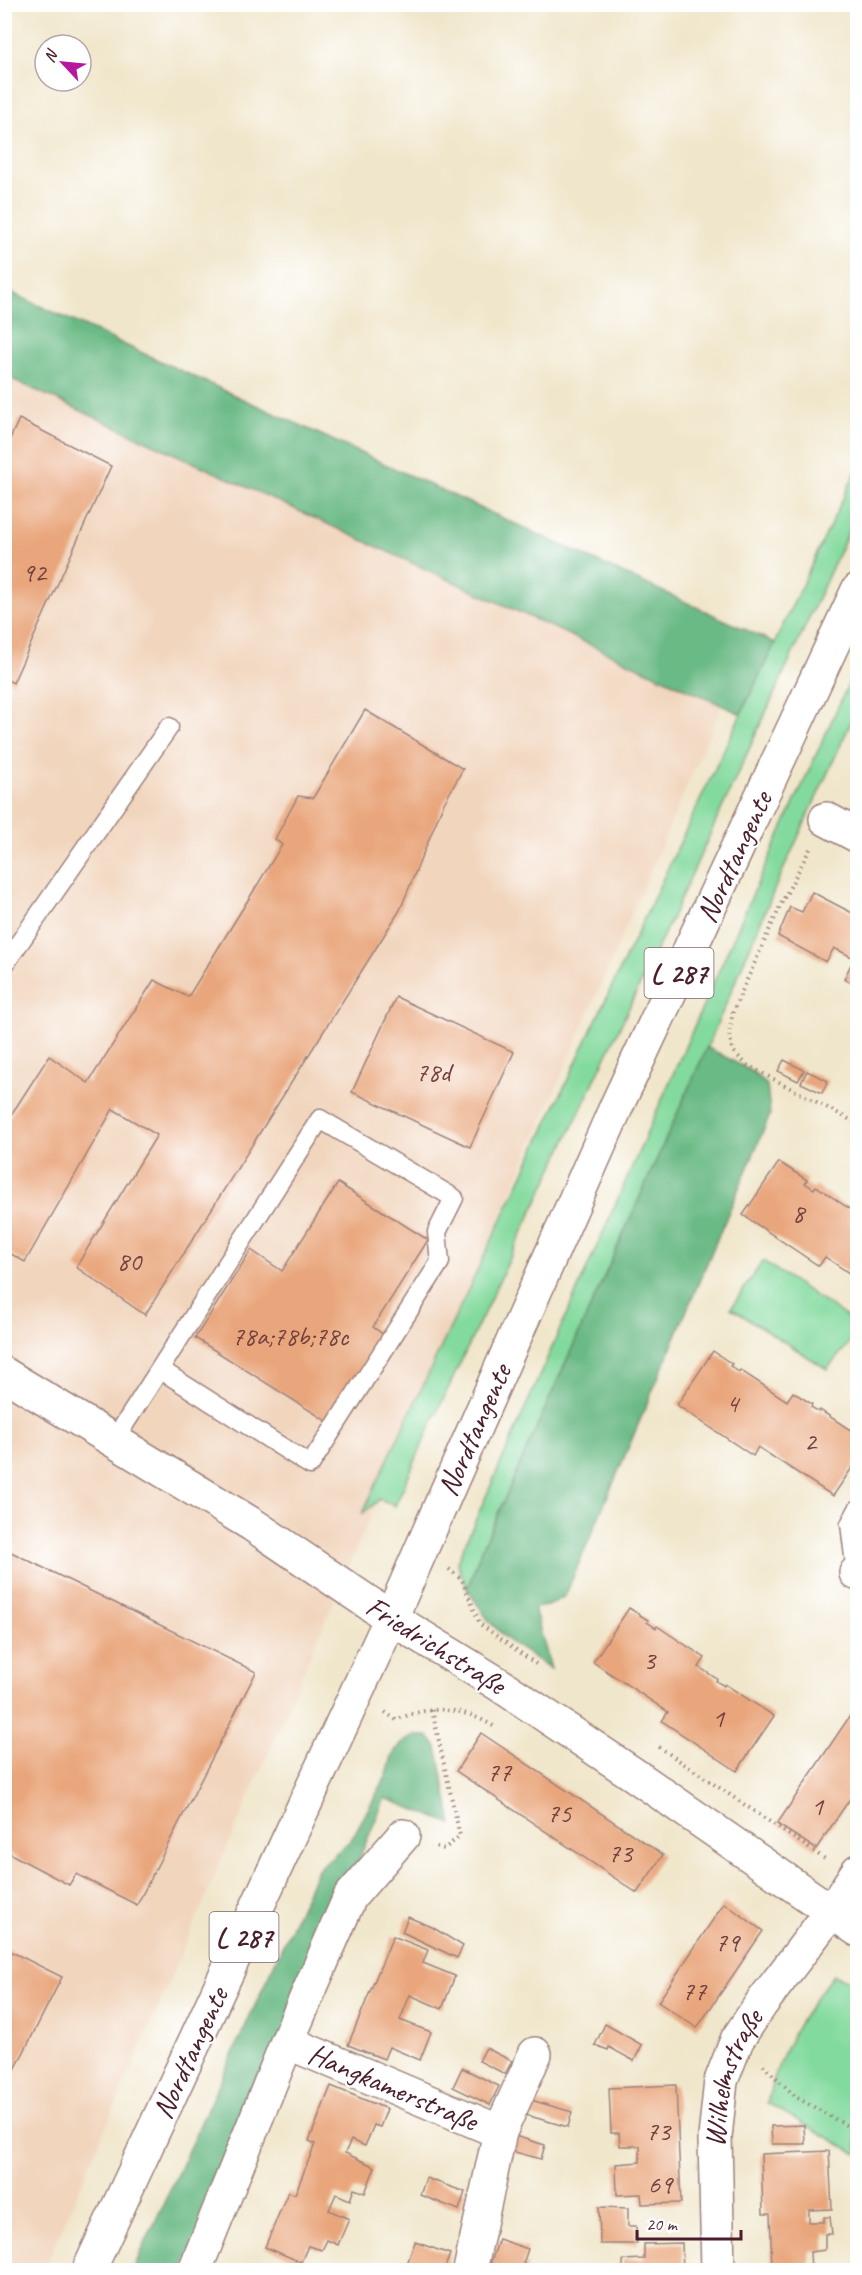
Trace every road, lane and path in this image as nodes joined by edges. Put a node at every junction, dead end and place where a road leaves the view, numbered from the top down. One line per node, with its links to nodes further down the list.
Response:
1 (858, 590): 11 (street, Nordtangente / L 287)
2 (169, 727): 5 (lane)
3 (826, 819): 4 (street); 6 (path)
4 (858, 836)
5 (4, 965)
6 (858, 1125)
7 (161, 1370): 7 (lane); 9 (lane)
8 (4, 1374): 9 (street, Friedrichstraße)
9 (115, 1439): 13 (street, Friedrichstraße)
10 (858, 1509): 12 (lane)
11 (423, 1546): 13 (street, Nordtangente / L 287); 14 (path)
12 (857, 1574)
13 (391, 1618): 15 (street, Nordtangente / L 287); 21 (street, Friedrichstraße)
14 (538, 1666)
15 (357, 1691): 16 (path); 28 (street, Nordtangente / L 287)
16 (432, 1710): 17 (path); 19 (path)
17 (502, 1731)
18 (650, 1741): 20 (path)
19 (403, 1836): 24 (street, Hangkamerstraße)
20 (855, 1875): 21 (street, Wilhelmstraße)
21 (831, 1912): 22 (street, Friedrichstraße); 23 (street, Wilhelmstraße)
22 (858, 1930)
23 (737, 2040): 27 (path); 31 (street, Wilhelmstraße)
24 (287, 2042): 26 (street, Hangkamerstraße); 29 (street, Hangkamerstraße)
25 (535, 2054): 26 (street, Hangkamerstraße)
26 (500, 2132): 30 (street, Hangkamerstraße)
27 (858, 2132)
28 (89, 2271)
29 (195, 2271)
30 (470, 2271)
31 (718, 2271)

